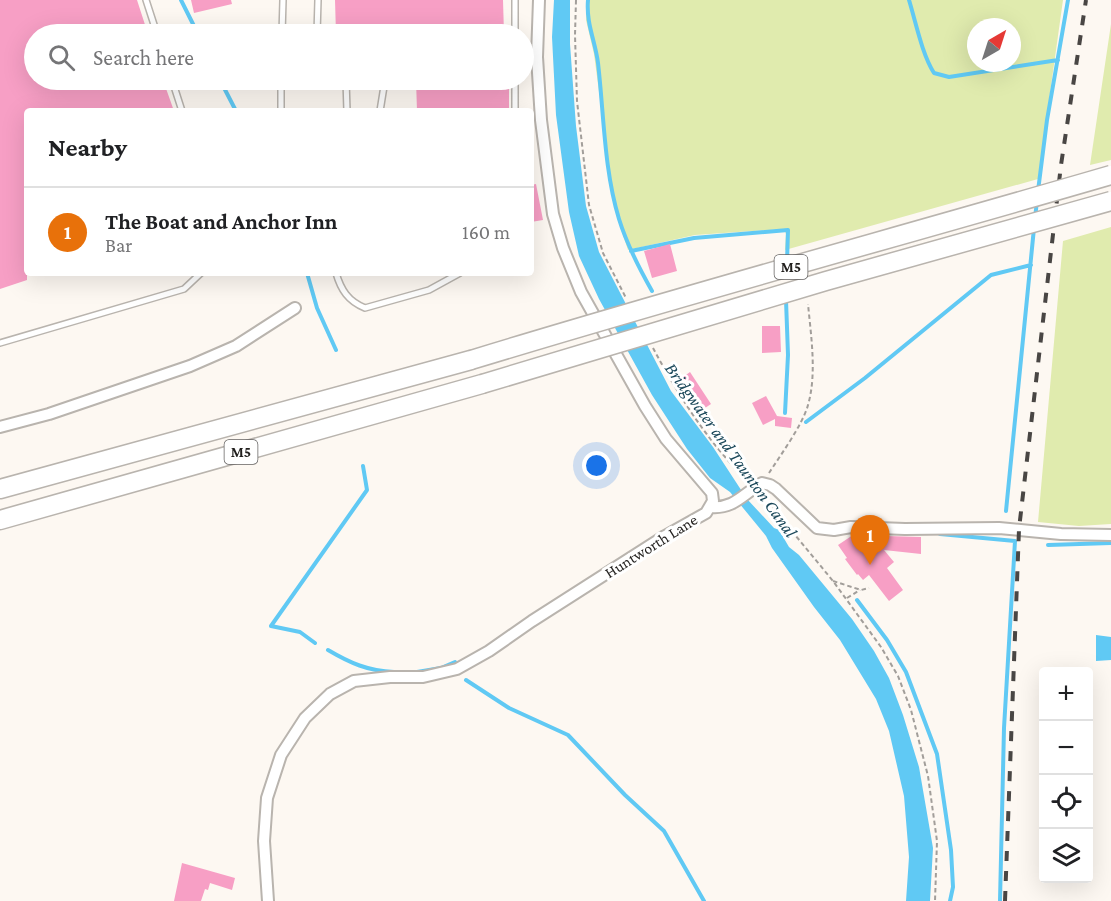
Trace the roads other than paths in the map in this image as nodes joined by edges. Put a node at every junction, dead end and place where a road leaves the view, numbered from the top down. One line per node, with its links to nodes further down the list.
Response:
1 (146, 0): 6 (lane)
2 (283, 0): 7 (lane)
3 (318, 0): 8 (lane)
4 (515, 0): 9 (lane)
5 (539, 0): 29 (street, Huntworth Lane)
6 (154, 24)
7 (282, 24)
8 (317, 24)
9 (515, 24)
10 (175, 90): 15 (lane)
11 (281, 90): 16 (lane)
12 (346, 90): 17 (lane)
13 (383, 90): 18 (lane)
14 (515, 90): 19 (lane)
15 (181, 108)
16 (281, 108)
17 (347, 108)
18 (380, 108)
19 (515, 108)
20 (1111, 175): 28 (highway, M5, bridge)
21 (1111, 201): 30 (highway, M5, bridge)
22 (198, 276): 26 (lane)
23 (337, 276): 24 (lane)
24 (455, 276)
25 (295, 308): 27 (street)
26 (0, 343)
27 (0, 427)
28 (0, 489)
29 (711, 507): 31 (street); 32 (street, Huntworth Lane)
30 (0, 520)
31 (1111, 535)
32 (268, 901)

